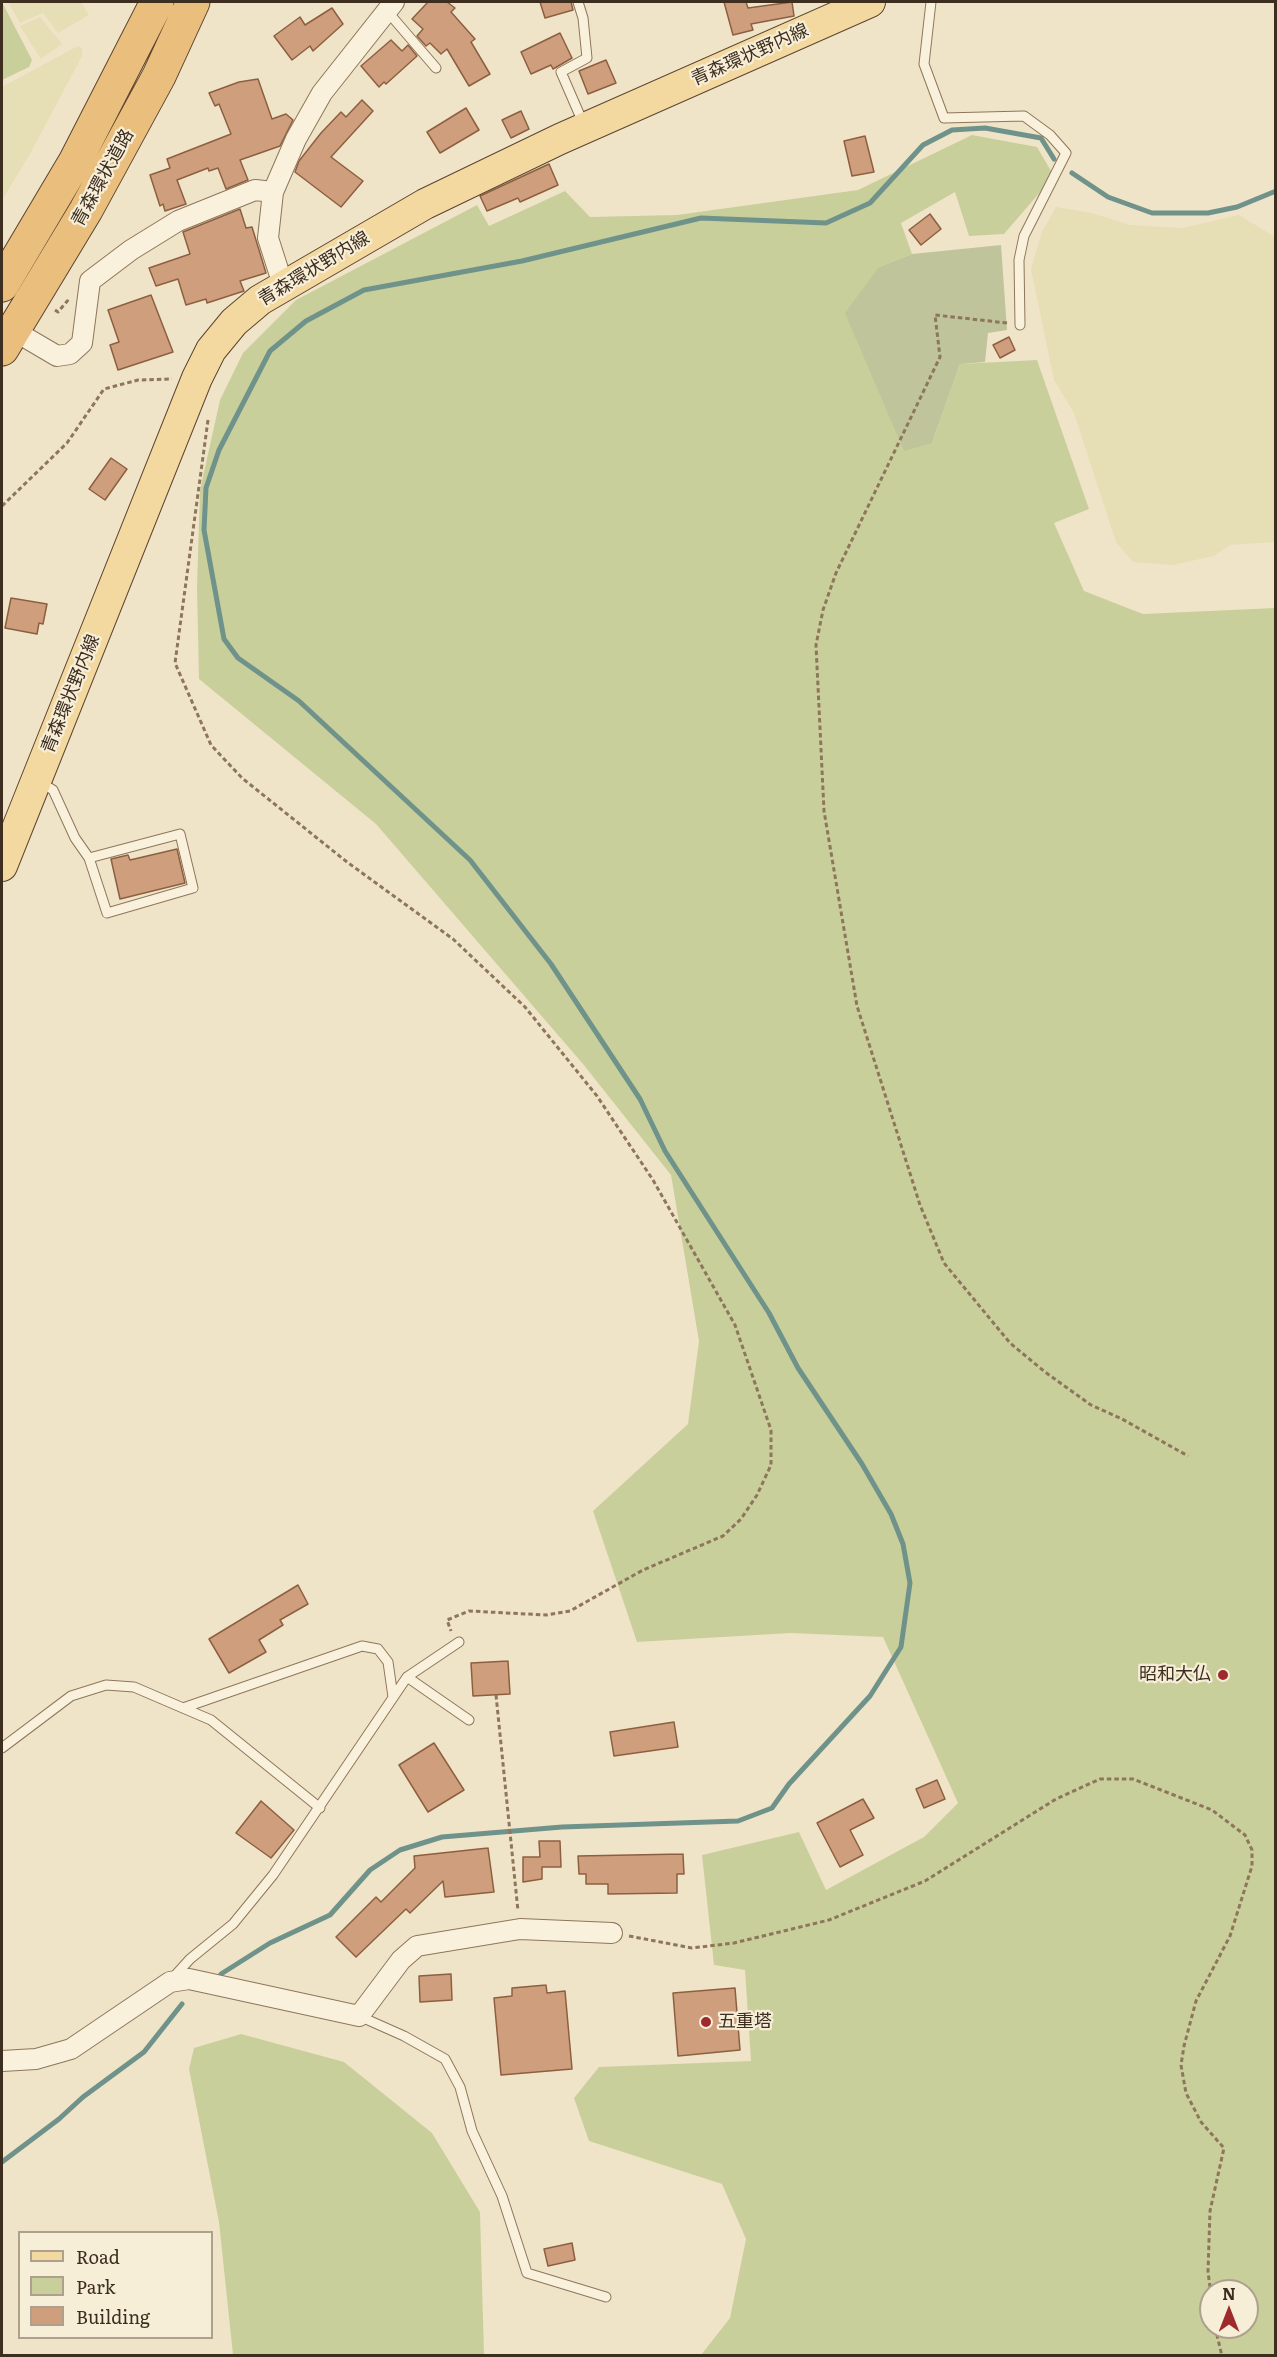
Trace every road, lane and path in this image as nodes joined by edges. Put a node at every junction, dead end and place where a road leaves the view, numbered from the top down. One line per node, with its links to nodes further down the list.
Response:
1 (157, 2): 10 (highway, 青森環状道路)
2 (193, 2): 13 (highway, 青森環状道路)
3 (578, 2): 8 (lane)
4 (870, 2): 8 (main road, 青森環状野内線)
5 (931, 2): 12 (lane)
6 (391, 6): 7 (lane); 9 (street)
7 (436, 68)
8 (586, 128): 11 (main road, 青森環状野内線)
9 (273, 192): 11 (street); 13 (street)
10 (2, 285)
11 (283, 285): 14 (main road, 青森環状野内線)
12 (1020, 325): 20 (path)
13 (6, 334)
14 (197, 378): 16 (path); 17 (main road, 青森環状野内線)
15 (209, 409): 21 (path)
16 (2, 506)
17 (36, 779): 18 (lane); 19 (main road, 青森環状野内線)
18 (88, 858): 18 (lane)
19 (2, 866)
20 (1188, 1456)
21 (459, 1642): 22 (lane)
22 (407, 1677): 24 (lane); 26 (lane)
23 (496, 1695): 29 (path)
24 (393, 1696): 25 (lane); 28 (lane)
25 (183, 1708): 27 (lane); 28 (lane)
26 (469, 1720)
27 (2, 1748)
28 (320, 1808): 31 (lane)
29 (520, 1929): 30 (street); 32 (street)
30 (612, 1933): 34 (path)
31 (170, 1982): 32 (street); 33 (street)
32 (359, 2016): 35 (lane)
33 (2, 2061)
34 (1209, 2279)
35 (606, 2297)
36 (1218, 2339): 37 (path)
37 (1222, 2355)

